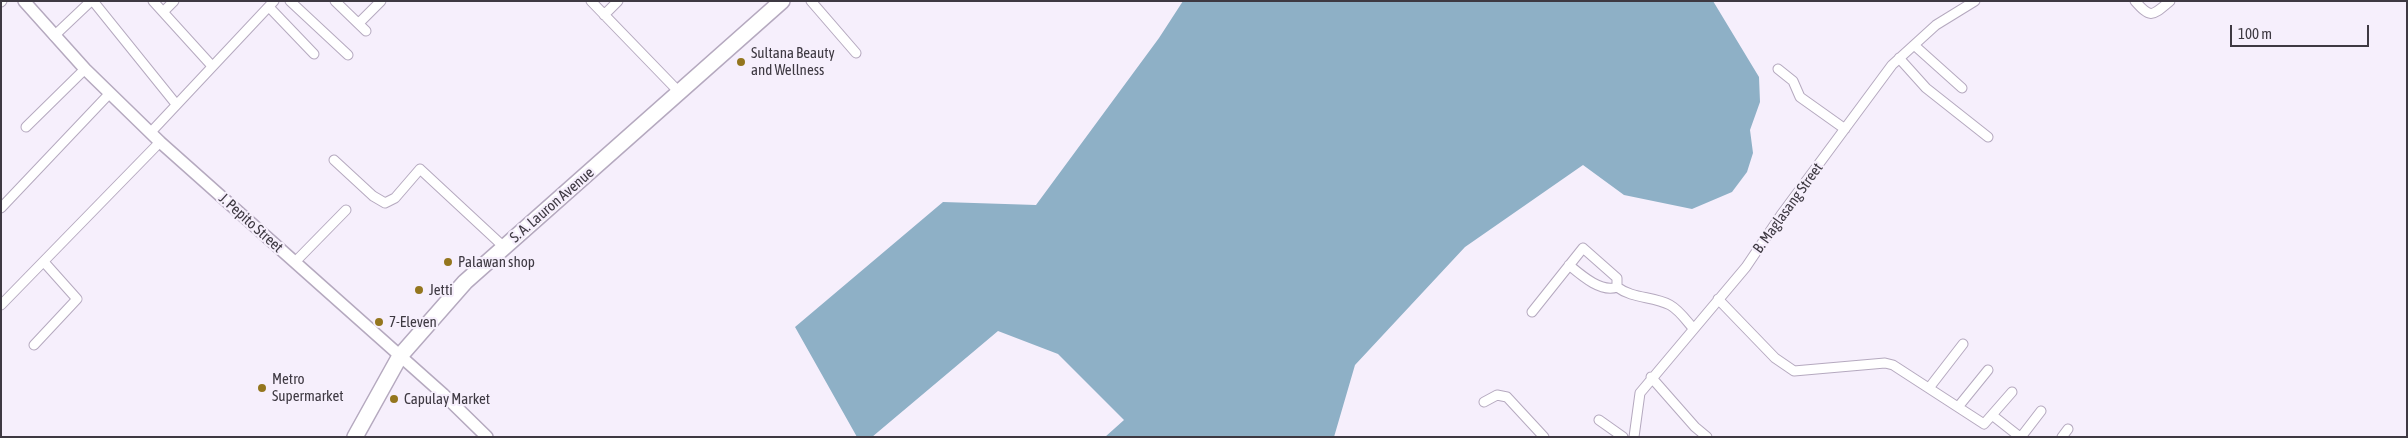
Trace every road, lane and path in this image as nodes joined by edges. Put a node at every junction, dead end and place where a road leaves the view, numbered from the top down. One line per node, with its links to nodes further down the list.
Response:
1 (24, 1): 20 (street, J. Pepito Street)
2 (92, 1): 20 (street); 32 (street)
3 (153, 1): 16 (street)
4 (174, 1): 16 (street)
5 (290, 1): 24 (street)
6 (335, 1): 18 (street)
7 (381, 1): 18 (street)
8 (591, 1): 17 (street)
9 (618, 1): 17 (street)
10 (782, 1): 31 (highway, S. A. Lauron Avenue)
11 (811, 1): 22 (street)
12 (1975, 1): 21 (street, B. Maglasang Street)
13 (2135, 1): 14 (street)
14 (2170, 1)
15 (271, 4): 23 (street); 26 (street)
16 (163, 12): 26 (street)
17 (604, 15): 31 (street)
18 (359, 23): 19 (street)
19 (366, 31)
20 (54, 36): 28 (street, J. Pepito Street)
21 (1914, 45): 25 (street, B. Maglasang Street); 29 (street)
22 (856, 53)
23 (314, 54)
24 (348, 55)
25 (1899, 58): 34 (street, B. Maglasang Street); 36 (street)
26 (212, 66): 32 (street)
27 (1778, 68): 34 (street)
28 (85, 69): 30 (street, J. Pepito Street); 33 (street)
29 (1962, 88)
30 (110, 93): 35 (street, J. Pepito Street); 39 (street)
31 (680, 93): 41 (highway, S. A. Lauron Avenue)
32 (176, 104): 35 (street)
33 (26, 127)
34 (1845, 129): 46 (street, B. Maglasang Street)
35 (151, 132): 37 (street, J. Pepito Street)
36 (1988, 137)
37 (160, 142): 42 (street); 43 (street, J. Pepito Street)
38 (334, 160): 41 (street)
39 (1, 208)
40 (346, 210): 43 (street)
41 (504, 247): 52 (highway, S. A. Lauron Avenue)
42 (44, 262): 47 (street); 51 (street)
43 (295, 262): 52 (street, J. Pepito Street)
44 (1569, 265): 45 (street); 45 (street); 48 (street)
45 (1617, 286): 49 (street)
46 (1718, 299): 49 (street, B. Maglasang Street); 55 (street)
47 (1, 305)
48 (1532, 312)
49 (1692, 328): 54 (street, B. Maglasang Street)
50 (1963, 344): 55 (street)
51 (34, 345)
52 (400, 356): 62 (highway, S. A. Lauron Avenue); 63 (street, J. Pepito Street)
53 (1988, 370): 58 (street)
54 (1651, 377): 66 (street, B. Maglasang Street); 67 (street)
55 (1929, 388): 58 (street)
56 (2012, 392): 60 (street)
57 (1484, 402): 64 (street)
58 (1958, 407): 60 (street)
59 (2041, 411): 68 (street)
60 (1992, 415): 68 (street)
61 (1599, 420): 65 (street)
62 (355, 437)
63 (487, 437)
64 (1544, 437)
65 (1623, 437)
66 (1634, 437)
67 (1707, 437)
68 (2020, 437)

